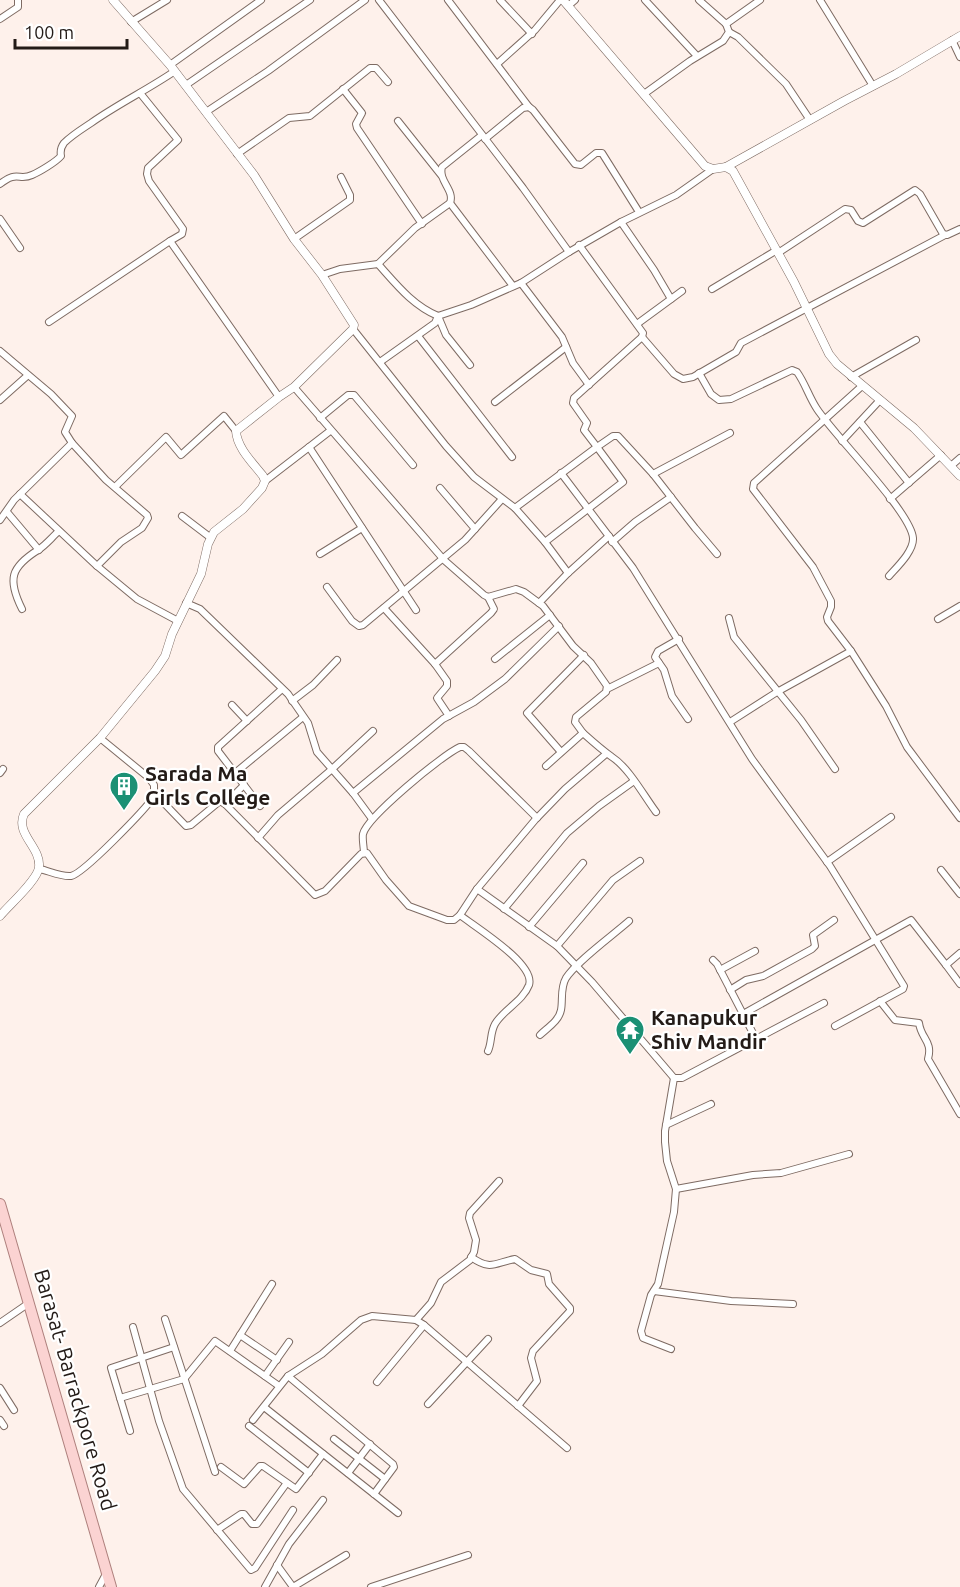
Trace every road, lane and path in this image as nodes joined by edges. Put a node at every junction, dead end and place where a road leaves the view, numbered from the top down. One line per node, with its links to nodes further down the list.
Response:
1 (18, 0): 16 (street)
2 (113, 0): 17 (street)
3 (167, 0): 17 (street)
4 (261, 0): 26 (street)
5 (310, 0): 28 (street)
6 (365, 0): 34 (street)
7 (380, 0): 37 (street)
8 (448, 0): 25 (street)
9 (500, 0): 20 (street)
10 (575, 0): 15 (street)
11 (645, 0): 23 (street)
12 (699, 0): 18 (street)
13 (760, 0): 18 (street)
14 (820, 0): 29 (street)
15 (564, 2): 20 (street); 32 (street)
16 (0, 19)
17 (131, 22): 26 (street)
18 (726, 24): 19 (street)
19 (729, 32): 23 (street); 35 (street)
20 (532, 33): 25 (street)
21 (960, 36): 22 (street)
22 (952, 40): 24 (street); 29 (street)
23 (697, 56): 32 (street)
24 (960, 57)
25 (498, 64): 33 (street)
26 (172, 68): 28 (street); 31 (street)
27 (388, 82): 30 (street)
28 (186, 85): 34 (street)
29 (873, 86): 35 (street)
30 (343, 89): 38 (street); 48 (street)
31 (141, 93): 43 (street); 52 (street)
32 (644, 94): 40 (street)
33 (529, 107): 37 (street); 45 (street)
34 (206, 112): 38 (street)
35 (810, 120): 39 (street)
36 (398, 121): 41 (street)
37 (484, 137): 41 (street); 56 (street)
38 (237, 154): 51 (street)
39 (726, 167): 40 (street); 55 (street)
40 (713, 169): 45 (street)
41 (441, 176): 44 (street)
42 (341, 177): 51 (street)
43 (0, 184)
44 (450, 203): 48 (street); 60 (street)
45 (639, 212): 47 (street)
46 (0, 219): 54 (street)
47 (621, 222): 53 (street); 63 (street)
48 (422, 224): 57 (street)
49 (960, 229): 50 (street)
50 (945, 235): 55 (street); 64 (street)
51 (294, 239): 58 (street)
52 (170, 241): 66 (street); 82 (street)
53 (579, 245): 56 (street); 67 (street)
54 (20, 248)
55 (777, 251): 61 (street); 64 (street)
56 (569, 252): 59 (street)
57 (378, 264): 58 (street); 65 (street)
58 (322, 274): 68 (street)
59 (521, 283): 60 (street); 72 (street)
60 (513, 286): 65 (street)
61 (712, 289)
62 (682, 291): 63 (street)
63 (671, 299): 67 (street)
64 (806, 307): 76 (street); 78 (street)
65 (438, 316): 69 (street); 75 (street)
66 (49, 322)
67 (637, 324): 70 (street)
68 (353, 329): 74 (street); 81 (street)
69 (418, 336): 74 (street); 97 (street)
70 (642, 337): 76 (street); 79 (street)
71 (916, 340): 78 (street)
72 (566, 347): 79 (street); 85 (street)
73 (0, 351): 77 (street)
74 (380, 362): 110 (street)
75 (470, 365)
76 (699, 373): 87 (street)
77 (27, 375): 83 (street); 93 (street)
78 (851, 377): 80 (street)
79 (589, 385): 95 (street)
80 (862, 386): 84 (street); 87 (street)
81 (294, 387): 82 (street); 86 (street)
82 (279, 397): 89 (street)
83 (0, 400)
84 (880, 400): 88 (street); 96 (street)
85 (495, 402)
86 (320, 417): 90 (street); 99 (street)
87 (825, 420): 92 (street); 145 (street)
88 (860, 422): 92 (street); 105 (street)
89 (236, 431): 104 (street); 106 (street)
90 (330, 432): 94 (street); 126 (street)
91 (730, 433): 102 (street)
92 (842, 441): 111 (street)
93 (72, 443): 106 (street); 108 (street)
94 (309, 447): 104 (street); 117 (street)
95 (597, 447): 101 (street); 102 (street); 113 (street)
96 (941, 455): 100 (street); 105 (street)
97 (512, 457)
98 (960, 458): 100 (street)
99 (413, 465)
100 (952, 465): 103 (street)
101 (561, 473): 112 (street); 113 (street)
102 (653, 474): 109 (street)
103 (960, 476)
104 (265, 481): 120 (street)
105 (909, 483): 111 (street)
106 (115, 487): 127 (street)
107 (440, 488): 118 (street)
108 (20, 494): 114 (street); 119 (street)
109 (671, 497): 121 (street); 125 (street)
110 (502, 498): 112 (street); 118 (street)
111 (890, 499): 129 (street)
112 (515, 508): 122 (street)
113 (588, 510): 121 (street); 122 (street)
114 (7, 512): 116 (street); 123 (street)
115 (182, 516): 120 (street)
116 (0, 520)
117 (362, 528): 124 (street); 131 (street)
118 (475, 529): 126 (street)
119 (59, 531): 123 (street); 127 (street)
120 (211, 538): 133 (street)
121 (610, 539): 128 (street); 144 (street)
122 (545, 543): 128 (street)
123 (39, 550): 137 (street)
124 (320, 554)
125 (717, 554)
126 (442, 558): 131 (street); 132 (street)
127 (97, 566): 142 (street)
128 (568, 573): 134 (street)
129 (889, 576)
130 (327, 587): 136 (street)
131 (404, 591): 136 (street); 138 (street)
132 (488, 597): 134 (street); 150 (street)
133 (186, 603): 142 (street); 151 (street)
134 (539, 603): 139 (street)
135 (960, 606): 141 (street)
136 (384, 608): 150 (street)
137 (22, 609)
138 (416, 610)
139 (550, 615): 143 (street); 147 (street)
140 (729, 618): 153 (street)
141 (938, 619)
142 (178, 621): 163 (street)
143 (559, 626): 146 (street); 156 (street)
144 (679, 639): 149 (street); 160 (street)
145 (851, 651): 153 (street); 179 (street)
146 (584, 655): 152 (street); 164 (street)
147 (495, 659)
148 (337, 660): 154 (street)
149 (659, 663): 152 (street); 158 (street)
150 (435, 664): 156 (street)
151 (282, 689): 154 (street); 159 (street)
152 (607, 689): 162 (street)
153 (777, 692): 160 (street); 167 (street)
154 (292, 701): 157 (street)
155 (232, 705): 159 (street)
156 (449, 716): 172 (street)
157 (303, 717): 168 (street); 169 (street)
158 (688, 719)
159 (247, 721): 169 (street)
160 (730, 722): 184 (street)
161 (373, 731): 168 (street)
162 (584, 733): 164 (street); 165 (street)
163 (100, 738): 173 (street); 186 (street)
164 (561, 752): 166 (street)
165 (606, 754): 170 (street); 178 (street)
166 (546, 766)
167 (835, 769)
168 (332, 770): 172 (street); 181 (street)
169 (235, 773): 171 (street)
170 (634, 781): 176 (street); 190 (street)
171 (244, 785): 174 (street); 175 (street)
172 (353, 793): 180 (street)
173 (154, 796): 174 (street); 186 (street)
174 (225, 804): 181 (street)
175 (260, 806)
176 (656, 812)
177 (891, 817): 184 (street)
178 (537, 818): 180 (street); 188 (street)
179 (960, 818)
180 (372, 819): 182 (street)
181 (258, 838): 182 (street)
182 (364, 853): 192 (street)
183 (640, 861): 197 (street)
184 (827, 862): 196 (street)
185 (583, 863): 195 (street)
186 (40, 868): 191 (street)
187 (941, 870): 189 (street)
188 (477, 889): 190 (street); 192 (street)
189 (960, 894)
190 (504, 909): 195 (street)
191 (0, 915)
192 (460, 915): 212 (street)
193 (834, 920): 205 (street)
194 (629, 921): 202 (street)
195 (529, 927): 197 (street)
196 (877, 940): 201 (street); 206 (street); 208 (street)
197 (557, 946): 202 (street)
198 (755, 951): 203 (street)
199 (960, 953): 201 (street)
200 (713, 960): 203 (street)
201 (946, 965): 204 (street)
202 (576, 967): 210 (street); 213 (street)
203 (720, 970): 205 (street)
204 (960, 984)
205 (730, 990): 208 (street)
206 (880, 1001): 209 (street); 215 (street)
207 (825, 1003): 211 (street)
208 (743, 1014): 211 (street)
209 (835, 1026)
210 (540, 1035)
211 (756, 1039): 213 (street)
212 (488, 1051)
213 (674, 1078): 216 (street)
214 (711, 1104): 216 (street)
215 (960, 1114)
216 (666, 1125): 219 (street)
217 (849, 1154): 219 (street)
218 (499, 1181): 222 (street)
219 (676, 1189): 224 (street)
220 (0, 1204): 221 (main road, Barasat- Barrackpore Road)
221 (2, 1223): 225 (main road, Barasat- Barrackpore Road)
222 (471, 1257): 228 (street); 250 (street)
223 (272, 1284): 232 (street)
224 (654, 1291): 226 (street); 236 (street)
225 (29, 1303): 229 (street); 273 (main road, Barasat- Barrackpore Road)
226 (793, 1304)
227 (165, 1319): 235 (street)
228 (416, 1320): 230 (street); 242 (street)
229 (0, 1323)
230 (424, 1325): 240 (street); 244 (street)
231 (133, 1327): 238 (street)
232 (240, 1335): 237 (street); 239 (street)
233 (488, 1340): 240 (street)
234 (289, 1342): 239 (street)
235 (174, 1347): 238 (street); 243 (street)
236 (671, 1349)
237 (230, 1351): 241 (street); 243 (street)
238 (141, 1358): 247 (street); 248 (street)
239 (277, 1360): 241 (street)
240 (467, 1362): 249 (street); 250 (street)
241 (265, 1376): 245 (street)
242 (288, 1376): 245 (street); 255 (street)
243 (184, 1378): 247 (street); 260 (street)
244 (376, 1382)
245 (279, 1386): 251 (street)
246 (0, 1388): 252 (street)
247 (150, 1389): 248 (street); 269 (street)
248 (120, 1398): 253 (street)
249 (428, 1404)
250 (518, 1406): 256 (street)
251 (264, 1407): 257 (street); 261 (street)
252 (14, 1410)
253 (130, 1431)
254 (334, 1439): 258 (street)
255 (370, 1444): 258 (street); 263 (street)
256 (567, 1448)
257 (323, 1454): 261 (street); 262 (street)
258 (359, 1459): 262 (street); 263 (street)
259 (221, 1467): 264 (street)
260 (215, 1472)
261 (309, 1473): 264 (street)
262 (348, 1473): 265 (street)
263 (385, 1479): 265 (street)
264 (286, 1484): 269 (street)
265 (374, 1494): 268 (street)
266 (323, 1500): 272 (street)
267 (293, 1510): 269 (street)
268 (398, 1513)
269 (217, 1530)
270 (346, 1555): 277 (street)
271 (468, 1556): 278 (street)
272 (277, 1565): 276 (street); 277 (street)
273 (107, 1572): 274 (street); 275 (main road, Barasat- Barrackpore Road)
274 (99, 1587)
275 (111, 1587)
276 (265, 1587)
277 (293, 1587)
278 (371, 1587)

